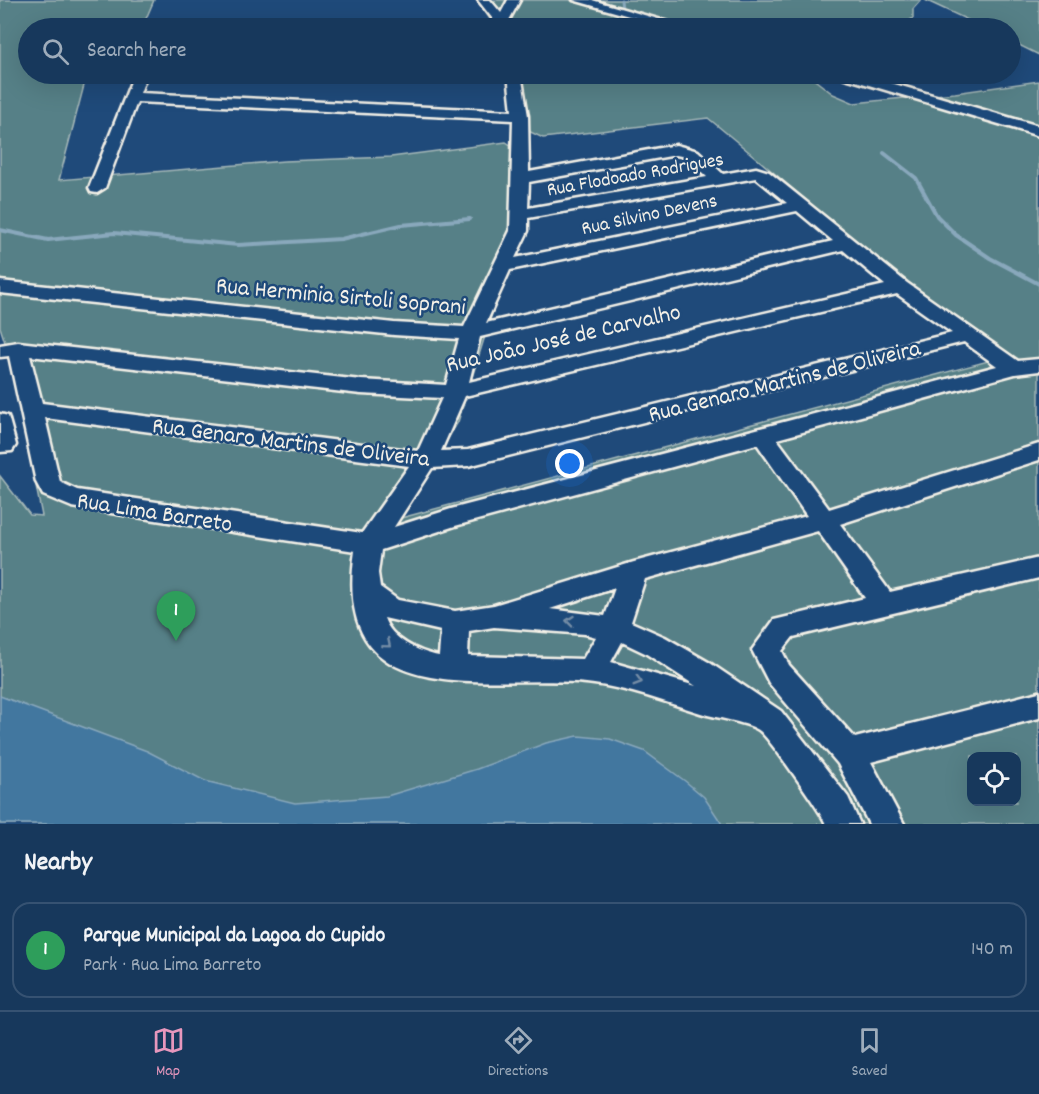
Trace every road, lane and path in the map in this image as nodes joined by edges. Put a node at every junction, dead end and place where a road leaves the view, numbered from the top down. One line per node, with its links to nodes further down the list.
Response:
1 (484, 0): 4 (street)
2 (514, 0): 5 (street)
3 (579, 0): 6 (street)
4 (498, 18)
5 (507, 18)
6 (646, 18)
7 (136, 84): 10 (street)
8 (516, 84): 11 (street)
9 (881, 84): 12 (street)
10 (130, 97): 11 (street); 15 (street)
11 (521, 116): 13 (street)
12 (1039, 131)
13 (519, 179): 14 (street); 17 (street)
14 (722, 180): 16 (street, Rua Flodoado Rodrigues); 17 (street, Rua Flodoado Rodrigues)
15 (97, 188)
16 (803, 205): 18 (street); 19 (street, Rua Silvino Devens)
17 (521, 214): 19 (street)
18 (848, 243): 21 (street); 22 (street, Rua Herminia Sirtoli Soprani)
19 (504, 266): 22 (street)
20 (0, 287): 22 (street, Rua Herminia Sirtoli Soprani)
21 (900, 287): 23 (street); 27 (street, Rua João José de Carvalho)
22 (471, 333): 27 (street)
23 (969, 335): 26 (street); 33 (street, Rua Genaro Martins de Oliveira)
24 (9, 349): 27 (street, Rua João José de Carvalho); 28 (street, Rua Lima Barreto)
25 (1039, 365): 26 (street)
26 (1014, 368): 30 (street)
27 (454, 392): 33 (street)
28 (30, 409): 33 (street, Rua Genaro Martins de Oliveira); 35 (street, Rua Lima Barreto)
29 (0, 421): 31 (street)
30 (763, 436): 34 (street); 35 (street)
31 (4, 445)
32 (1039, 452): 34 (street)
33 (424, 460): 35 (street)
34 (822, 521): 37 (street); 39 (street)
35 (369, 544): 38 (street)
36 (1039, 568): 39 (street)
37 (634, 572): 40 (street); 42 (street)
38 (367, 592): 41 (street); 43 (street, one-way to 43)
39 (884, 603): 47 (street)
40 (494, 616): 41 (street); 42 (street, one-way to 40)
41 (455, 622): 43 (street)
42 (615, 629): 44 (street); 46 (street)
43 (453, 669): 44 (street)
44 (591, 671): 46 (street, one-way to 46)
45 (1039, 705): 47 (street)
46 (770, 720): 48 (street)
47 (849, 754): 49 (street)
48 (843, 824)
49 (887, 824)

